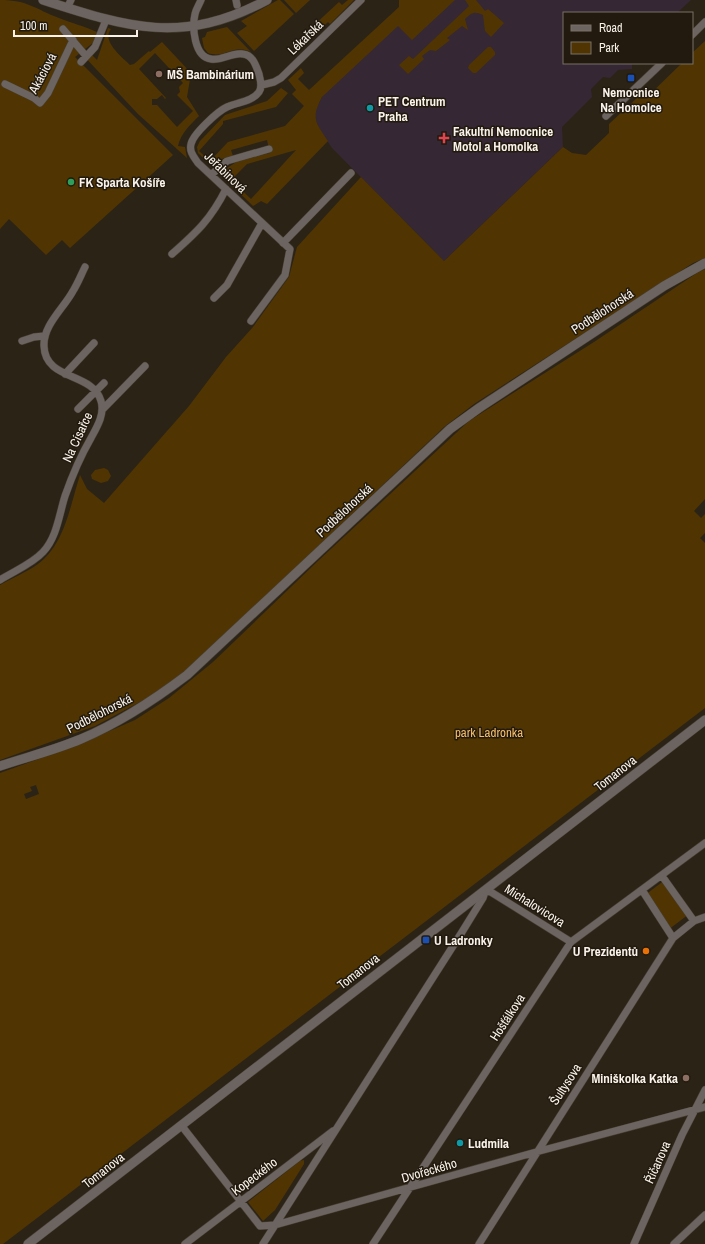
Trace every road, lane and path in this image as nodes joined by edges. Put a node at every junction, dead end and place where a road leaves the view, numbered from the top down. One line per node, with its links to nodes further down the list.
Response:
1 (43, 0): 5 (street)
2 (201, 0): 8 (street)
3 (267, 0): 8 (street)
4 (361, 0): 14 (street, Lékařská)
5 (69, 4): 6 (street)
6 (106, 20): 8 (street); 11 (street)
7 (705, 22): 10 (street)
8 (194, 26): 14 (street)
9 (63, 29): 11 (street)
10 (693, 34)
11 (73, 40): 13 (street, Akáciová)
12 (661, 64): 15 (street)
13 (5, 84)
14 (262, 85): 18 (street, Jeřabinová)
15 (606, 116)
16 (269, 149): 18 (street)
17 (350, 173): 21 (street)
18 (211, 174): 19 (street, Jeřabinová)
19 (226, 189): 20 (street, Jeřabinová); 22 (street)
20 (262, 223): 21 (street, Jeřabinová); 25 (street)
21 (283, 242): 26 (street)
22 (172, 254)
23 (705, 262): 38 (street, Podbělohorská)
24 (85, 267): 27 (street)
25 (214, 298)
26 (250, 322)
27 (44, 336): 28 (street); 31 (street)
28 (22, 341)
29 (94, 343): 31 (street)
30 (145, 366): 35 (street)
31 (65, 374): 33 (street)
32 (104, 383): 33 (street)
33 (96, 392): 34 (street); 35 (street, Na Císařce)
34 (78, 409)
35 (102, 410): 36 (street, Na Císařce)
36 (0, 580)
37 (705, 720): 41 (street, Tomanova)
38 (0, 766)
39 (705, 843): 40 (street, Hošťálkova)
40 (662, 876): 42 (street, Hošťálkova); 44 (street)
41 (486, 889): 46 (street, Michalovicova); 50 (street, Tomanova); 51 (street)
42 (642, 890): 45 (street); 46 (street, Hošťálkova)
43 (705, 917): 44 (street, Šultysova)
44 (694, 921): 45 (street, Šultysova)
45 (673, 938): 52 (street, Šultysova)
46 (571, 942): 53 (street, Hošťálkova)
47 (705, 1090): 49 (street, Říčanova)
48 (705, 1107): 49 (street, Dvořeckého)
49 (694, 1110): 52 (street, Dvořeckého); 62 (street, Říčanova)
50 (181, 1125): 54 (street); 57 (street, Tomanova)
51 (338, 1127): 54 (street, Kopeckého); 56 (street)
52 (536, 1152): 53 (street, Dvořeckého); 61 (street, Šultysova)
53 (409, 1188): 56 (street, Dvořeckého); 60 (street, Hošťálkova)
54 (240, 1201): 56 (street); 58 (street, Kopeckého)
55 (705, 1215): 63 (street)
56 (275, 1225): 59 (street)
57 (28, 1244)
58 (185, 1244)
59 (263, 1244)
60 (373, 1244)
61 (479, 1244)
62 (634, 1244)
63 (674, 1244)

